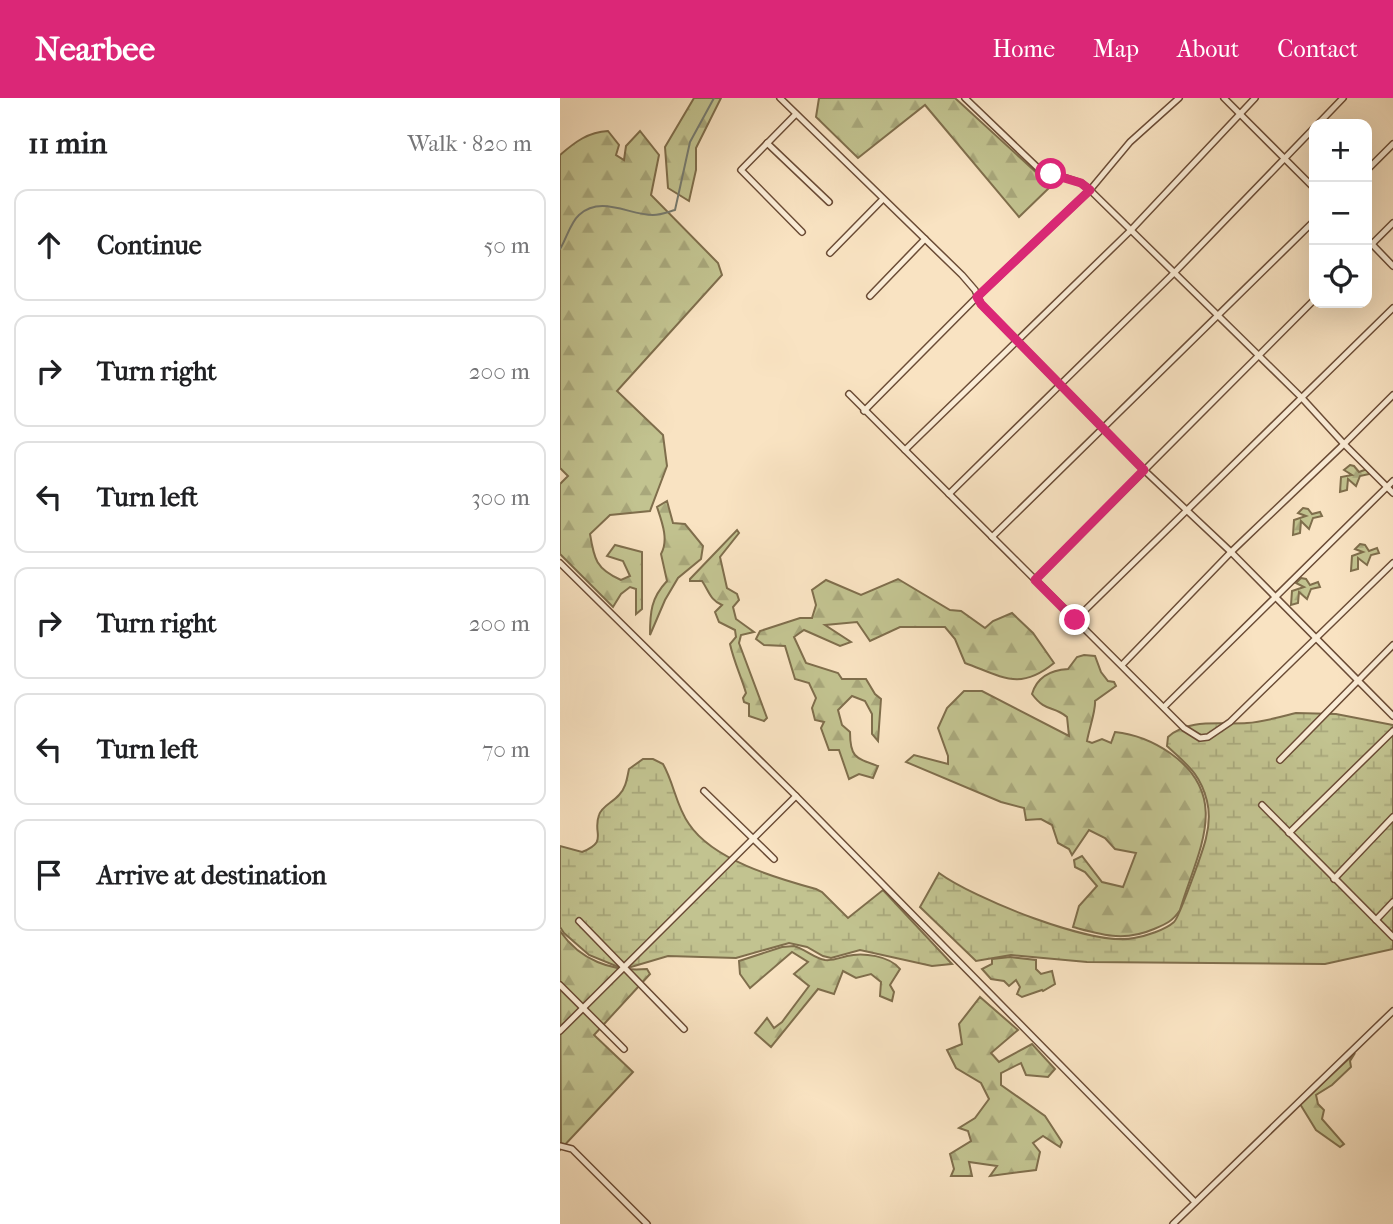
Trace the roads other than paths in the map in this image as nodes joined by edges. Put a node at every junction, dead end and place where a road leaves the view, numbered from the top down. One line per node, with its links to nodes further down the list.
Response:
1 (780, 98): 7 (street)
2 (965, 98): 16 (street)
3 (1179, 98): 16 (street)
4 (1224, 98): 8 (street)
5 (1255, 98): 8 (street)
6 (1343, 98): 9 (street)
7 (796, 114): 11 (street); 17 (street)
8 (1239, 114): 13 (street); 21 (street)
9 (1323, 119)
10 (1309, 133): 13 (street)
11 (767, 143): 18 (street); 22 (street)
12 (1393, 144): 14 (street)
13 (1284, 160): 15 (street); 28 (street)
14 (1372, 165)
15 (1309, 183)
16 (1090, 190): 21 (street); 30 (street)
17 (883, 199): 23 (street); 26 (street)
18 (830, 202)
19 (1393, 223): 24 (street)
20 (1309, 226): 33 (street)
21 (1131, 230): 28 (street); 34 (street)
22 (802, 232)
23 (925, 239): 29 (street); 30 (street)
24 (1372, 241)
25 (1369, 245): 27 (street)
26 (830, 253)
27 (1393, 265)
28 (1175, 271): 33 (street); 36 (street)
29 (870, 296)
30 (977, 297): 34 (street); 40 (street)
31 (1309, 305): 35 (street)
32 (1393, 308): 39 (street)
33 (1219, 315): 35 (street); 41 (street)
34 (1018, 339): 36 (street); 43 (street)
35 (1259, 355): 39 (street); 44 (street)
36 (1060, 383): 41 (street); 48 (street)
37 (849, 394): 40 (street)
38 (1393, 395): 42 (street)
39 (1302, 398): 42 (street); 49 (street)
40 (864, 411): 43 (street)
41 (1104, 428): 44 (street); 50 (street)
42 (1344, 444): 46 (street); 51 (street)
43 (905, 450): 48 (street)
44 (1144, 470): 49 (street); 54 (street)
45 (1393, 481): 46 (street)
46 (1387, 487): 47 (street); 55 (street)
47 (1393, 493)
48 (949, 494): 50 (street)
49 (1189, 511): 51 (street); 56 (street)
50 (992, 537): 54 (street)
51 (1231, 552): 55 (street); 59 (street)
52 (560, 563): 66 (street)
53 (1393, 563): 57 (street)
54 (1035, 580): 56 (street)
55 (1276, 597): 57 (street); 61 (street)
56 (1075, 620): 59 (street)
57 (1316, 639): 60 (street); 61 (street)
58 (1393, 645): 60 (street)
59 (1122, 665): 61 (street)
60 (1357, 680): 62 (street); 64 (street)
61 (1164, 707)
62 (1393, 716)
63 (1393, 731): 69 (street)
64 (1280, 760)
65 (704, 790): 70 (street)
66 (796, 796): 70 (street); 85 (street)
67 (1262, 805): 69 (street)
68 (1393, 817): 72 (street)
69 (1289, 833): 72 (street)
70 (753, 839): 71 (street); 77 (street)
71 (774, 859)
72 (1334, 879): 74 (street)
73 (1393, 902): 74 (street)
74 (1376, 920): 76 (street)
75 (579, 921): 77 (street)
76 (1393, 937)
77 (624, 967): 79 (street); 81 (street)
78 (560, 985): 79 (street)
79 (583, 1008): 82 (street); 83 (street)
80 (1393, 1010): 85 (street)
81 (684, 1029)
82 (560, 1031)
83 (624, 1049)
84 (560, 1146): 86 (street)
85 (1195, 1202): 87 (street)
86 (647, 1224)
87 (1173, 1224)

